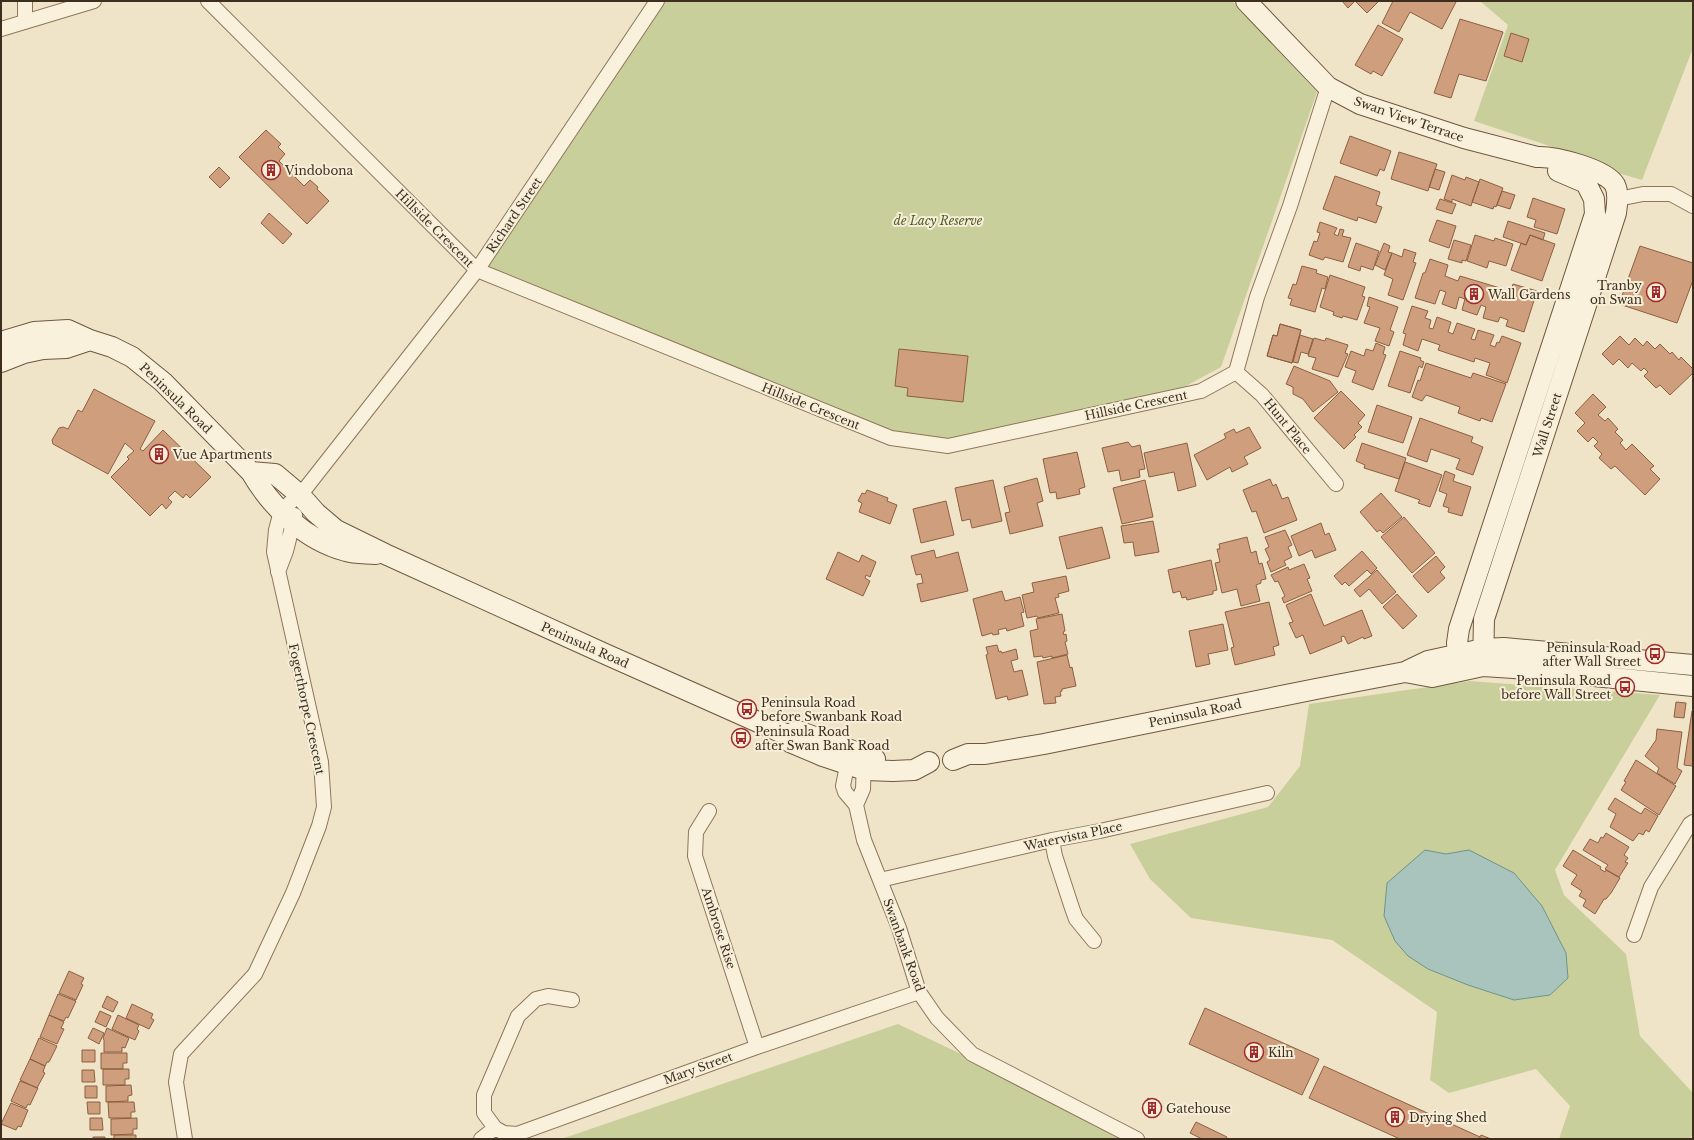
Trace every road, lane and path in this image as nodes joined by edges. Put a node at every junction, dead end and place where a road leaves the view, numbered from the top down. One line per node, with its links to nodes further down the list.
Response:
1 (25, 1): 6 (street)
2 (94, 1): 6 (street)
3 (208, 1): 13 (street, Hillside Crescent)
4 (657, 1): 13 (street, Richard Street)
5 (1246, 1): 8 (street, Swan View Terrace)
6 (25, 22): 7 (street)
7 (1, 30)
8 (1328, 87): 9 (street, Swan View Terrace); 18 (street)
9 (1537, 157): 10 (street, Swan View Terrace); 11 (street, Swan View Terrace)
10 (1591, 191): 14 (street, Wall Street)
11 (1616, 192): 12 (street); 14 (street, Wall Street)
12 (1693, 206)
13 (477, 270): 18 (street, Hillside Crescent); 23 (street, Richard Street)
14 (1581, 287): 19 (street, Wall Street); 20 (street, Wall Street)
15 (90, 340): 16 (street, Peninsula Road); 17 (street); 21 (street, Peninsula Road)
16 (1, 342)
17 (1, 362)
18 (1236, 372): 22 (street, Hunt Place)
19 (1522, 436): 20 (street); 25 (street, Wall Street)
20 (1541, 442): 26 (street, Wall Street)
21 (251, 472): 23 (street, Peninsula Road); 24 (street, Peninsula Road)
22 (1336, 484)
23 (300, 495): 24 (street); 27 (street, Peninsula Road)
24 (287, 517): 27 (street, Peninsula Road); 45 (street, Fogerthorpe Crescent)
25 (1489, 539): 26 (street); 29 (street, Wall Street)
26 (1508, 545): 28 (street, Wall Street)
27 (385, 554): 32 (street, Peninsula Road)
28 (1483, 658): 29 (street, Peninsula Road); 30 (street, Peninsula Road); 31 (street, Peninsula Road)
29 (1458, 663): 32 (street, Peninsula Road)
30 (1693, 665)
31 (1693, 686)
32 (857, 761): 34 (street); 34 (street, Swanbank Road)
33 (1267, 793): 37 (street, Watervista Place)
34 (856, 805): 38 (street, Swanbank Road)
35 (708, 811): 43 (street, Ambrose Rise)
36 (1693, 822): 39 (street)
37 (1052, 840): 38 (street, Watervista Place); 40 (street)
38 (880, 880): 41 (street, Swanbank Road)
39 (1634, 935)
40 (1094, 941)
41 (919, 992): 43 (street, Mary Street); 47 (street, Swanbank Road)
42 (572, 1000): 44 (street)
43 (757, 1047): 44 (street, Mary Street)
44 (495, 1128): 46 (street)
45 (185, 1139)
46 (481, 1139)
47 (1137, 1139)

